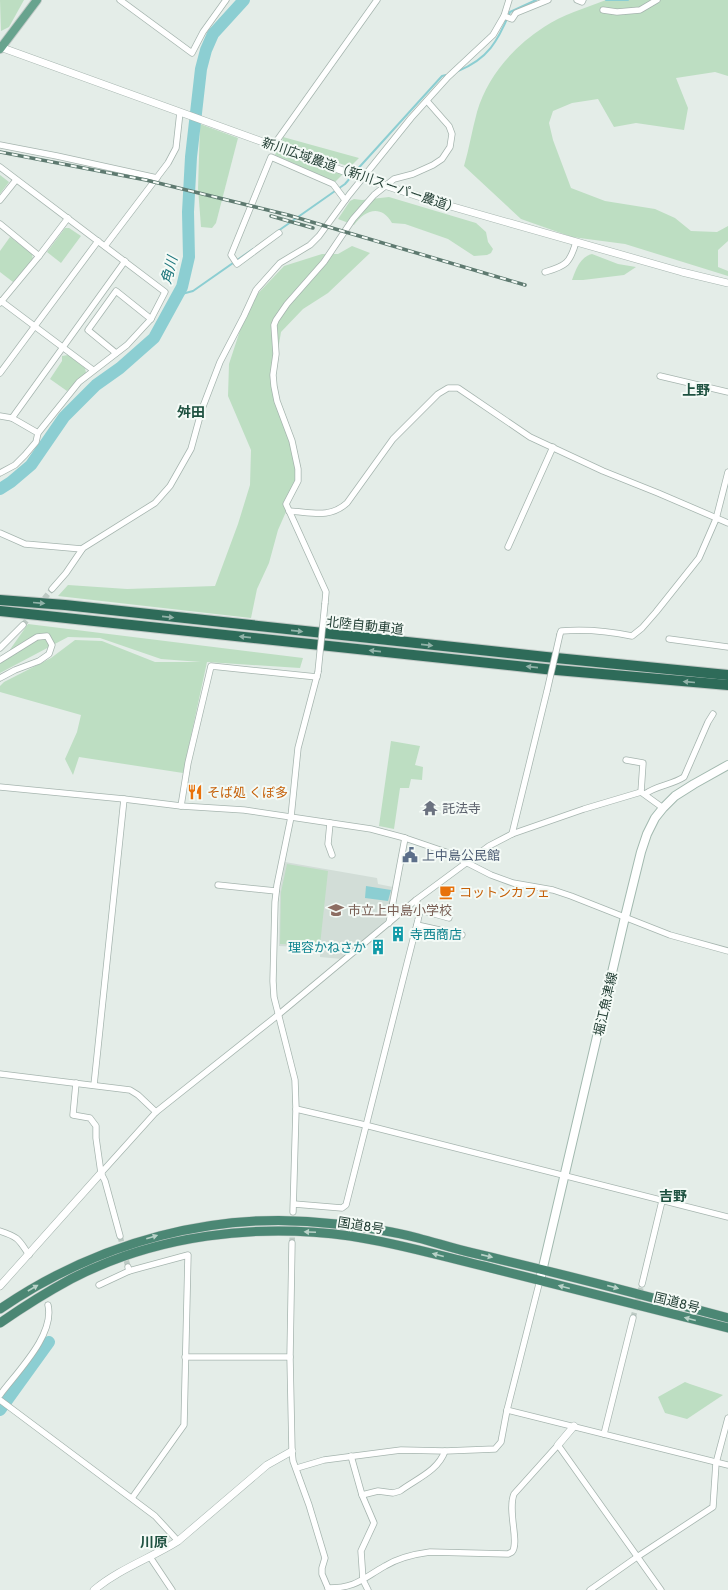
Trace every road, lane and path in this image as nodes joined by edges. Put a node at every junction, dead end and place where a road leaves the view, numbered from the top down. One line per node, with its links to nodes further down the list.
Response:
1 (37, 0): 12 (main road)
2 (120, 0): 3 (street)
3 (226, 0)
4 (377, 0): 16 (street)
5 (508, 0): 11 (street)
6 (548, 0): 11 (street)
7 (577, 0): 8 (street)
8 (583, 0)
9 (657, 0): 10 (street)
10 (603, 10)
11 (504, 16): 13 (street)
12 (0, 48): 14 (street, 新川広域農道（新川スーパー農道）)
13 (427, 101): 20 (street); 22 (street)
14 (182, 113): 16 (street, 新川広域農道（新川スーパー農道）); 18 (street)
15 (0, 145): 18 (street)
16 (273, 146): 20 (street, 新川広域農道（新川スーパー農道）, bridge)
17 (0, 167): 19 (street)
18 (157, 178): 28 (street)
19 (16, 180): 21 (street); 23 (street)
20 (385, 186): 27 (street, 新川広域農道（新川スーパー農道）); 49 (street)
21 (0, 200)
22 (345, 200): 25 (street); 54 (street)
23 (68, 218): 26 (street); 29 (street)
24 (0, 224): 29 (street)
25 (280, 233)
26 (98, 241): 28 (street); 35 (street)
27 (576, 242): 31 (street); 32 (street, 新川広域農道（新川スーパー農道）)
28 (105, 246): 30 (street)
29 (40, 256): 33 (street)
30 (125, 262): 34 (street); 36 (street)
31 (545, 272)
32 (728, 283)
33 (1, 302): 35 (street)
34 (151, 319): 37 (street); 37 (street)
35 (35, 326): 36 (street); 39 (street)
36 (64, 348): 38 (street); 43 (street)
37 (116, 353): 38 (street)
38 (93, 370): 44 (street)
39 (0, 373)
40 (660, 376): 41 (street)
41 (728, 392)
42 (0, 416): 43 (street)
43 (12, 418): 44 (street)
44 (38, 433): 47 (street)
45 (553, 447): 49 (street); 50 (street); 53 (street)
46 (728, 472): 48 (street)
47 (0, 473)
48 (726, 493): 50 (street)
49 (289, 511): 63 (street, bridge)
50 (716, 518): 51 (street); 77 (street, bridge)
51 (728, 523)
52 (0, 533): 54 (street)
53 (508, 548)
54 (82, 549): 55 (street)
55 (52, 589)
56 (0, 600): 64 (highway, 北陸自動車道, one-way to 64)
57 (0, 610): 66 (highway, 北陸自動車道, one-way to 57)
58 (22, 626): 61 (street)
59 (669, 638): 60 (street)
60 (728, 647)
61 (0, 648)
62 (0, 660): 65 (street)
63 (317, 675): 73 (street); 75 (street)
64 (728, 675)
65 (0, 678)
66 (728, 686)
67 (713, 714): 71 (street)
68 (626, 760): 71 (street)
69 (728, 765): 74 (main road, 堀江魚津線)
70 (0, 786): 72 (street)
71 (643, 793): 74 (street); 77 (street)
72 (124, 799): 73 (street); 94 (street)
73 (181, 806): 75 (street)
74 (663, 808): 85 (main road, 堀江魚津線)
75 (291, 817): 76 (street); 82 (street)
76 (330, 823): 78 (street); 79 (street)
77 (512, 834): 80 (street)
78 (405, 838): 80 (street); 87 (street)
79 (332, 855)
80 (466, 862): 83 (street); 85 (street)
81 (218, 885): 82 (street)
82 (276, 891): 91 (street)
83 (416, 900): 84 (street); 87 (street)
84 (420, 910): 86 (street); 88 (street)
85 (624, 917): 90 (street); 99 (main road, 堀江魚津線)
86 (449, 918)
87 (389, 923): 91 (street)
88 (417, 925): 89 (street); 97 (street)
89 (462, 935)
90 (728, 951)
91 (278, 1015): 95 (street); 96 (street)
92 (0, 1074): 93 (street)
93 (76, 1083): 94 (street); 98 (street)
94 (94, 1085): 96 (street)
95 (296, 1109): 97 (street); 101 (street)
96 (156, 1112): 98 (street)
97 (365, 1125): 99 (street); 101 (street)
98 (101, 1173): 105 (street); 107 (street)
99 (563, 1176): 100 (street); 108 (main road, 堀江魚津線)
100 (662, 1201): 103 (street); 110 (street)
101 (294, 1204): 102 (street)
102 (293, 1212)
103 (728, 1217)
104 (0, 1231): 107 (street)
105 (120, 1236)
106 (292, 1243): 120 (street)
107 (29, 1255): 112 (street)
108 (541, 1269): 109 (main road, 堀江魚津線); 114 (highway, 国道8号, one-way to 108); 116 (highway, 国道8号, one-way to 116)
109 (540, 1280): 117 (highway, 国道8号, one-way to 117); 118 (highway, 国道8号, one-way to 109); 123 (street)
110 (642, 1284)
111 (99, 1285): 119 (street)
112 (0, 1286)
113 (48, 1305): 121 (street)
114 (0, 1309)
115 (633, 1318): 126 (street)
116 (728, 1318)
117 (0, 1323)
118 (728, 1328)
119 (186, 1357): 120 (street); 135 (street)
120 (290, 1357): 128 (street)
121 (0, 1395)
122 (0, 1400): 135 (street)
123 (507, 1410): 125 (street); 129 (street)
124 (728, 1418): 131 (street)
125 (574, 1426): 126 (street); 127 (street)
126 (604, 1434): 131 (street)
127 (558, 1445): 138 (street); 139 (street)
128 (292, 1451): 133 (street); 136 (street)
129 (445, 1451): 130 (street); 134 (street)
130 (351, 1456): 133 (street); 134 (street)
131 (716, 1463): 132 (street); 138 (street)
132 (728, 1465)
133 (297, 1468): 140 (street)
134 (362, 1495): 139 (street)
135 (132, 1498): 136 (street)
136 (178, 1541): 137 (street)
137 (150, 1557): 141 (street); 142 (street)
138 (637, 1557): 144 (street); 145 (street)
139 (363, 1580): 140 (street); 143 (street)
140 (327, 1589)
141 (94, 1590)
142 (172, 1590)
143 (368, 1590)
144 (590, 1590)
145 (661, 1590)

